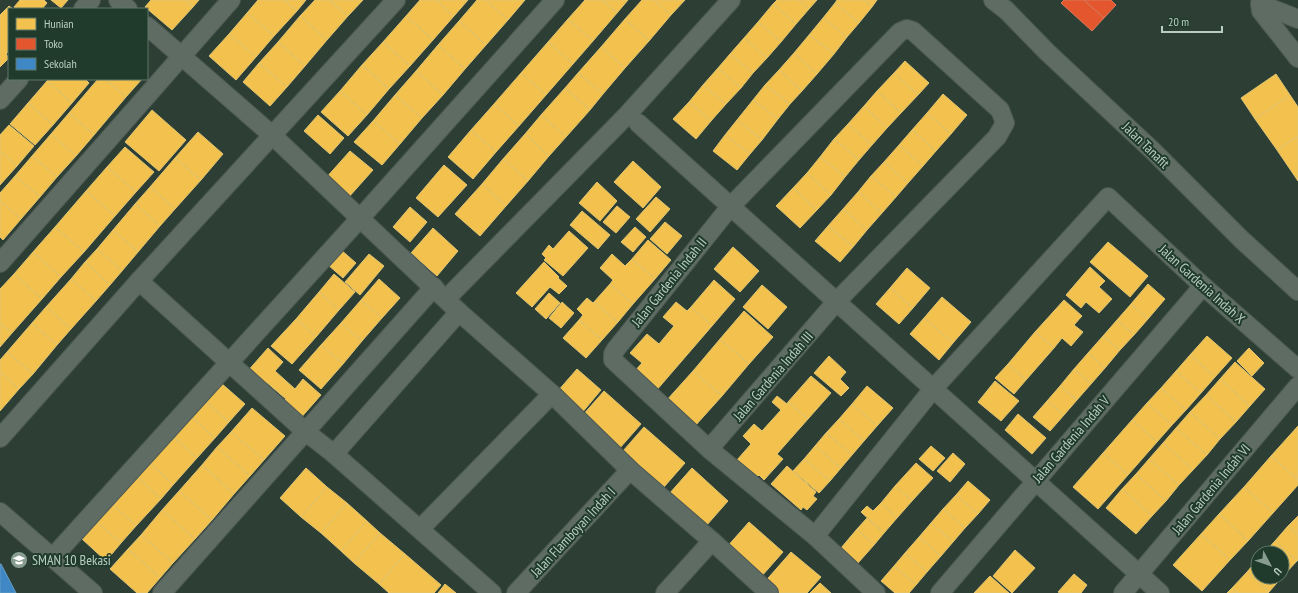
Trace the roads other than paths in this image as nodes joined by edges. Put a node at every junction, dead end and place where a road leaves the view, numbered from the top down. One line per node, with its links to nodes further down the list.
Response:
1 (91, 0): 9 (street)
2 (118, 0): 10 (street)
3 (231, 0): 13 (street)
4 (396, 0): 18 (street)
5 (555, 0): 20 (street)
6 (731, 0): 25 (street)
7 (1261, 2): 11 (street); 14 (street)
8 (1005, 3): 24 (street, Jalan Tanafit)
9 (83, 8)
10 (127, 8)
11 (1298, 19)
12 (148, 27): 13 (street)
13 (180, 56): 18 (street); 21 (street)
14 (1298, 58)
15 (18, 80): 16 (street)
16 (0, 100)
17 (638, 123): 19 (street)
18 (272, 135): 20 (street); 22 (street)
19 (730, 207): 26 (street); 26 (street, Jalan Gardenia Indah II); 35 (street, Jalan Gardenia Indah II)
20 (360, 219): 25 (street); 28 (street)
21 (0, 263)
22 (139, 281): 28 (street); 34 (street)
23 (1203, 286): 29 (street, Jalan Gardenia Indah X); 31 (street, Jalan Gardenia Indah X); 38 (street, Jalan Gardenia Indah V)
24 (1298, 291)
25 (440, 293): 27 (street); 33 (street)
26 (836, 302): 31 (street); 35 (street, Jalan Gardenia Indah III)
27 (459, 312): 32 (street); 36 (street)
28 (230, 362): 33 (street); 43 (street)
29 (1298, 369)
30 (1298, 386): 44 (street, Jalan Gardenia Indah VI)
31 (933, 389): 38 (street); 41 (street)
32 (552, 394): 37 (street); 40 (street)
33 (306, 432): 36 (street); 46 (street)
34 (0, 438)
35 (709, 449): 41 (street)
36 (334, 454): 40 (street)
37 (630, 470): 42 (street); 48 (street, Jalan Flamboyan Indah I)
38 (1035, 481): 44 (street); 52 (street, Jalan Gardenia Indah V)
39 (0, 512): 43 (street)
40 (420, 529): 47 (street)
41 (815, 536): 51 (street)
42 (708, 546): 49 (street); 50 (street)
43 (52, 558): 45 (street)
44 (1139, 574): 53 (street, Jalan Gardenia Indah VI); 54 (street)
45 (93, 593)
46 (162, 593)
47 (492, 593)
48 (516, 593)
49 (665, 593)
50 (769, 593)
51 (876, 593)
52 (940, 593)
53 (1123, 593)
54 (1160, 593)

